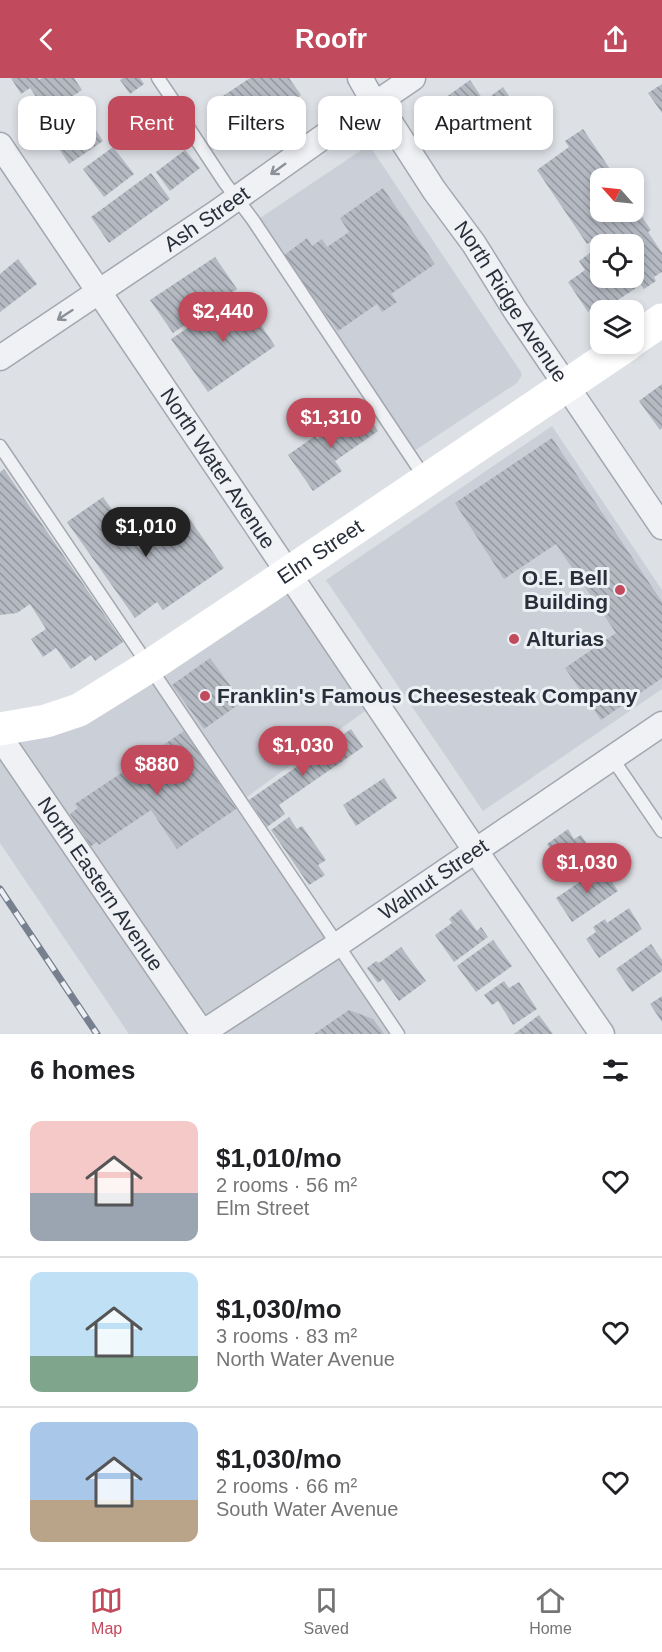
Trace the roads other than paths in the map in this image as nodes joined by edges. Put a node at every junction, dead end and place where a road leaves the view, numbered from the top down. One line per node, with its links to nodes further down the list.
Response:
1 (158, 78): 9 (lane)
2 (360, 78): 4 (street, North Ridge Avenue)
3 (413, 78): 5 (street, Ash Street)
4 (370, 96)
5 (387, 96)
6 (402, 140): 15 (street, North Ridge Avenue)
7 (318, 141): 9 (street, Ash Street, one-way to 9)
8 (0, 145): 10 (street, North Water Avenue)
9 (238, 198): 10 (street, Ash Street); 17 (lane)
10 (99, 293): 14 (street, Ash Street, one-way to 14); 19 (street, North Water Avenue)
11 (662, 320): 12 (street)
12 (644, 332)
13 (613, 354): 15 (street, Elm Street)
14 (0, 358)
15 (566, 386): 17 (street, Elm Street); 18 (street, North Ridge Avenue)
16 (0, 446): 20 (lane)
17 (418, 486): 19 (street, Elm Street)
18 (662, 527)
19 (290, 573): 20 (street, Elm Street); 26 (street, North Water Avenue)
20 (148, 667): 22 (street, Elm Street); 27 (lane)
21 (662, 724): 24 (street, Walnut Street)
22 (0, 729)
23 (0, 737): 28 (street, North Eastern Avenue)
24 (612, 758): 25 (lane); 26 (street, Walnut Street)
25 (662, 831)
26 (475, 850): 27 (street, Walnut Street); 30 (street, North Water Avenue)
27 (337, 945): 28 (street, Walnut Street); 29 (lane)
28 (202, 1034)
29 (398, 1034)
30 (602, 1034)

